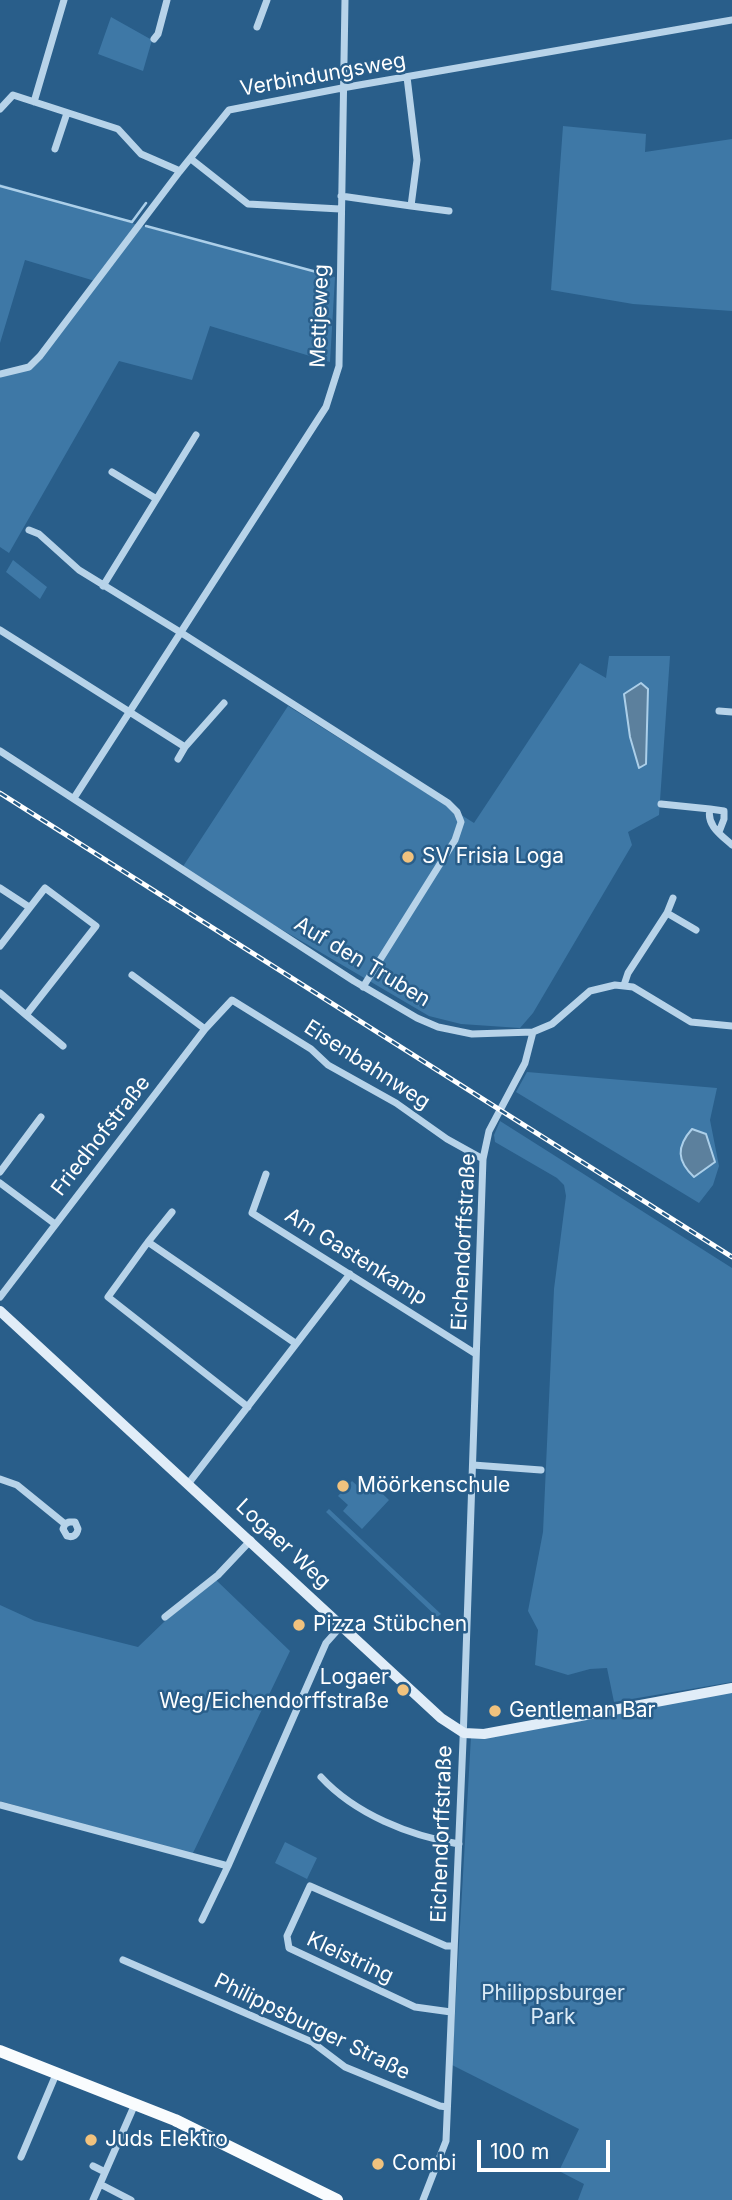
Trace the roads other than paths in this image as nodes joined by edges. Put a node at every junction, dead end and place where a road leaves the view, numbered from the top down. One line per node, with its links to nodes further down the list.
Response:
1 (64, 0): 10 (street)
2 (167, 0): 7 (street)
3 (267, 0): 6 (street)
4 (345, 0): 9 (street, Mettjeweg)
5 (732, 20): 8 (street, Verbindungsweg)
6 (257, 27)
7 (154, 39)
8 (407, 77): 9 (street, Verbindungsweg); 17 (street)
9 (342, 88): 14 (street, Verbindungsweg); 16 (street, Mettjeweg)
10 (34, 102): 11 (street); 12 (street)
11 (0, 109)
12 (66, 113): 13 (street); 15 (street)
13 (55, 149)
14 (191, 159): 15 (street, Verbindungsweg); 18 (street)
15 (180, 171): 20 (street, Verbindungsweg)
16 (341, 196): 17 (street); 18 (street, Mettjeweg)
17 (411, 206): 19 (street)
18 (340, 209): 27 (street, Mettjeweg)
19 (449, 211)
20 (0, 374)
21 (196, 435): 23 (street)
22 (112, 472): 23 (street)
23 (155, 498): 25 (street)
24 (29, 530): 25 (street)
25 (103, 586): 27 (street)
26 (0, 630): 30 (street)
27 (180, 632): 30 (street, Mettjeweg); 48 (street)
28 (224, 703): 32 (street)
29 (719, 711): 31 (street)
30 (127, 712): 32 (street); 35 (street, Mettjeweg)
31 (732, 712)
32 (185, 747): 34 (street)
33 (0, 751): 35 (street, Auf den Truben)
34 (178, 759)
35 (74, 798): 48 (street, Auf den Truben)
36 (662, 804): 37 (street)
37 (710, 809): 38 (street); 38 (street)
38 (719, 832): 39 (street)
39 (732, 845)
40 (0, 888): 42 (street)
41 (673, 898): 43 (street)
42 (29, 907): 45 (street); 51 (street)
43 (667, 913): 44 (street); 47 (street)
44 (696, 930)
45 (0, 946)
46 (132, 975): 53 (street)
47 (624, 985): 52 (street); 54 (street, Auf den Truben)
48 (363, 987): 54 (street, Auf den Truben)
49 (0, 993): 51 (street)
50 (232, 1000): 53 (street, Friedhofstraße); 57 (street, Eisenbahnweg)
51 (26, 1015): 55 (street)
52 (732, 1026)
53 (205, 1029): 62 (street, Friedhofstraße)
54 (533, 1032): 57 (street, Eichendorffstraße)
55 (64, 1046)
56 (41, 1117): 58 (street)
57 (483, 1159): 68 (street, Eichendorffstraße)
58 (0, 1172)
59 (266, 1174): 64 (street, Am Gastenkamp)
60 (0, 1183): 62 (street)
61 (172, 1212): 63 (street)
62 (55, 1224): 65 (street, Friedhofstraße)
63 (148, 1242): 67 (street); 69 (street)
64 (349, 1274): 67 (street); 68 (street, Am Gastenkamp)
65 (0, 1297)
66 (0, 1311): 73 (street, Logaer Weg)
67 (295, 1343): 69 (street)
68 (477, 1354): 70 (street, Eichendorffstraße)
69 (248, 1407): 73 (street)
70 (473, 1465): 71 (street); 79 (street, Eichendorffstraße)
71 (541, 1470)
72 (0, 1479): 74 (street)
73 (188, 1484): 75 (street, Logaer Weg)
74 (65, 1524)
75 (251, 1541): 76 (street); 77 (street, Logaer Weg)
76 (165, 1617)
77 (342, 1625): 79 (street, Logaer Weg); 83 (street)
78 (732, 1688): 79 (street)
79 (464, 1734): 82 (street, Eichendorffstraße)
80 (321, 1777): 82 (street)
81 (0, 1805): 83 (street)
82 (459, 1844): 85 (street, Eichendorffstraße)
83 (228, 1866): 84 (street)
84 (202, 1920)
85 (454, 1946): 87 (street, Eichendorffstraße); 87 (street, Kleistring)
86 (123, 1960): 91 (street, Philippsburger Straße)
87 (452, 2012): 91 (street, Eichendorffstraße)
88 (0, 2050): 89 (main road)
89 (57, 2072): 90 (main road); 92 (street)
90 (135, 2103): 94 (street); 98 (main road)
91 (447, 2107): 99 (street, Eichendorffstraße)
92 (21, 2157)
93 (93, 2166): 94 (street)
94 (105, 2172): 95 (street)
95 (100, 2184): 96 (street); 97 (street)
96 (93, 2200)
97 (131, 2200)
98 (337, 2200)
99 (423, 2200)

